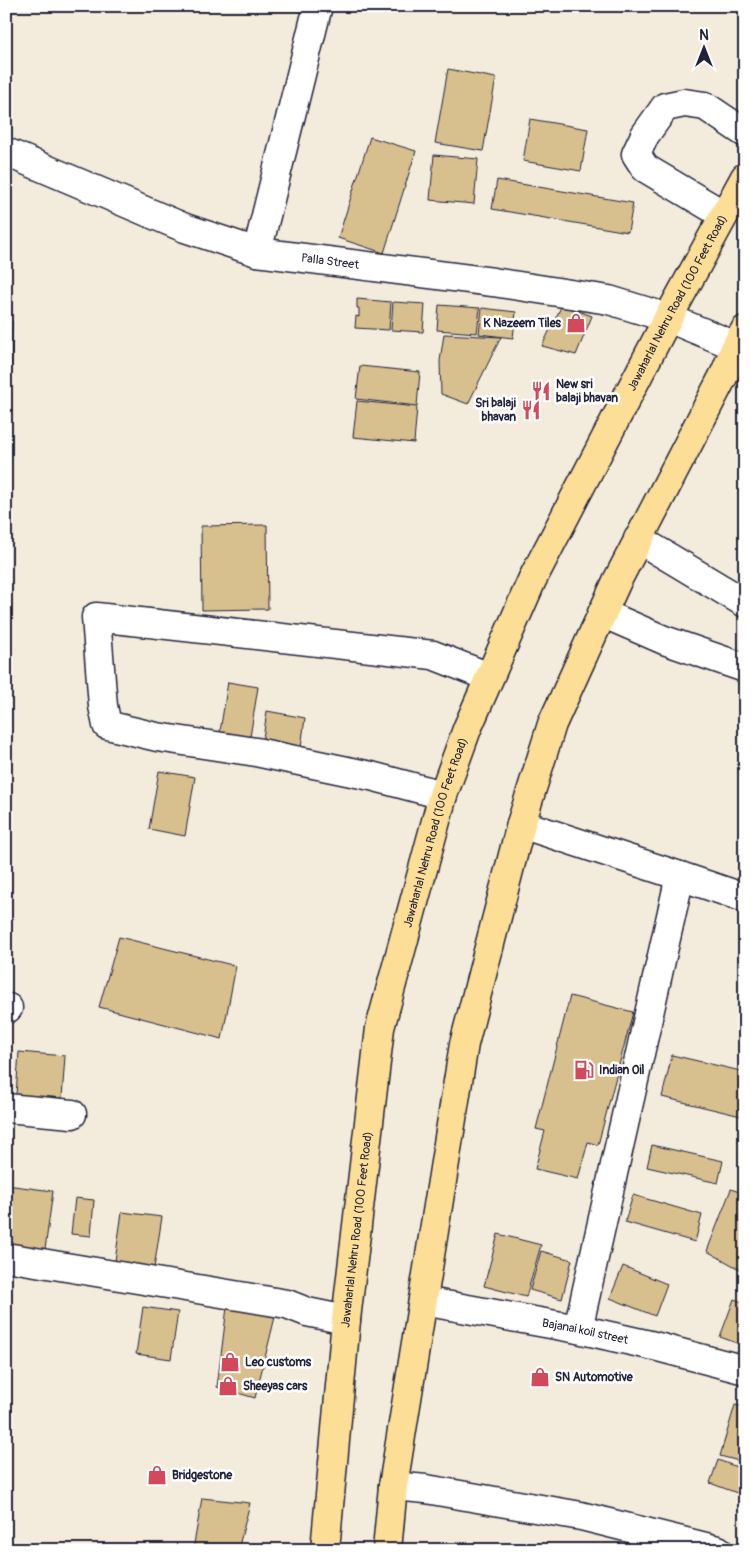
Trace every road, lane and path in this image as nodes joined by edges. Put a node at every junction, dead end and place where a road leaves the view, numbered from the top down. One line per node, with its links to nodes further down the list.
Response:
1 (318, 6): 6 (street)
2 (745, 133): 5 (street)
3 (6, 152): 6 (street, Palla Street)
4 (745, 177): 5 (main road, Jawaharlal Nehru Road (100 Feet Road))
5 (724, 215): 7 (main road, Jawaharlal Nehru Road (100 Feet Road))
6 (257, 252): 7 (street, Palla Street)
7 (668, 318): 8 (street, Palla Street); 13 (main road, Jawaharlal Nehru Road (100 Feet Road))
8 (740, 338): 9 (main road)
9 (638, 539): 10 (street); 11 (main road)
10 (745, 603)
11 (602, 613): 12 (street); 15 (main road)
12 (745, 668)
13 (489, 677): 14 (main road, Jawaharlal Nehru Road (100 Feet Road)); 14 (street)
14 (443, 795): 22 (main road, Jawaharlal Nehru Road (100 Feet Road))
15 (521, 824): 16 (street); 21 (main road)
16 (680, 876): 17 (street); 23 (street)
17 (745, 898)
18 (6, 1108): 19 (street)
19 (72, 1114)
20 (6, 1257): 22 (street)
21 (423, 1301): 23 (street, Bajanai koil street); 25 (main road)
22 (346, 1320): 26 (main road, Jawaharlal Nehru Road (100 Feet Road))
23 (578, 1329): 24 (street, Bajanai koil street)
24 (745, 1370)
25 (393, 1486): 27 (main road); 28 (street)
26 (325, 1550)
27 (387, 1550)
28 (718, 1550)

